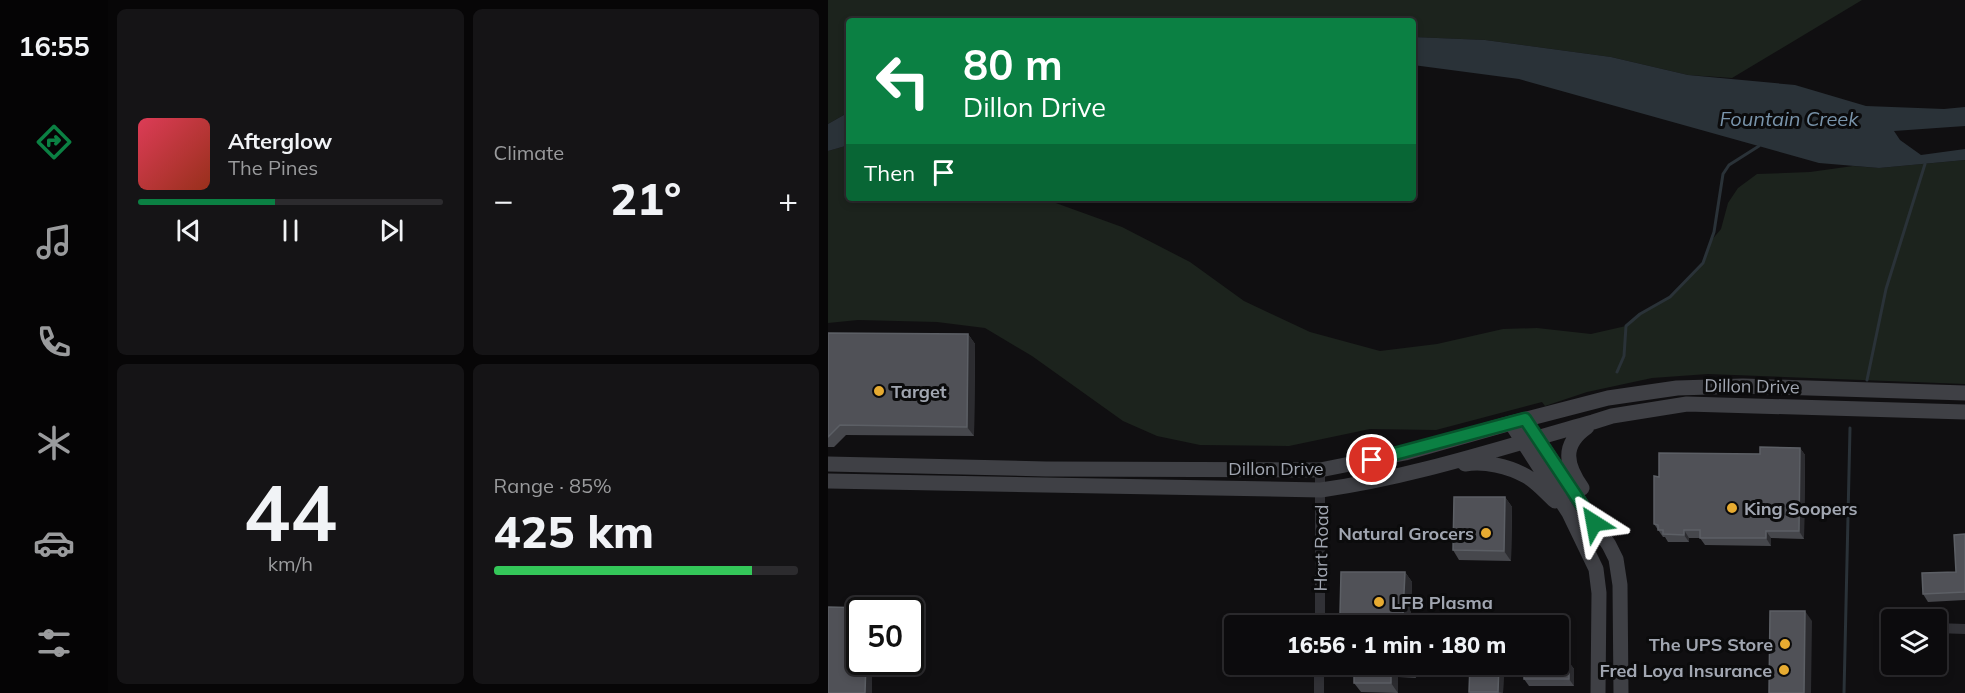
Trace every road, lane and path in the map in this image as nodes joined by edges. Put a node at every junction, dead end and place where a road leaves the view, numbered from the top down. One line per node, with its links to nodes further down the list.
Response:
1 (1965, 393): 3 (main road, Dillon Drive)
2 (1965, 412): 4 (main road, Dillon Drive)
3 (1518, 421): 5 (main road); 8 (main road, Dillon Drive)
4 (1593, 422): 5 (main road, Dillon Drive); 12 (main road)
5 (1530, 440): 7 (main road, Dillon Drive); 11 (main road); 12 (main road)
6 (828, 464): 8 (main road, Dillon Drive)
7 (1427, 468): 10 (main road, Dillon Drive); 11 (main road)
8 (1320, 470): 10 (street, Hart Road)
9 (828, 481): 10 (main road, Dillon Drive)
10 (1321, 489): 13 (street, Hart Road)
11 (1569, 513): 18 (main road)
12 (1609, 545): 19 (main road)
13 (1320, 615)
14 (1947, 628): 15 (street)
15 (1965, 629)
16 (1319, 675): 17 (street)
17 (1319, 693)
18 (1598, 693)
19 (1621, 693)

